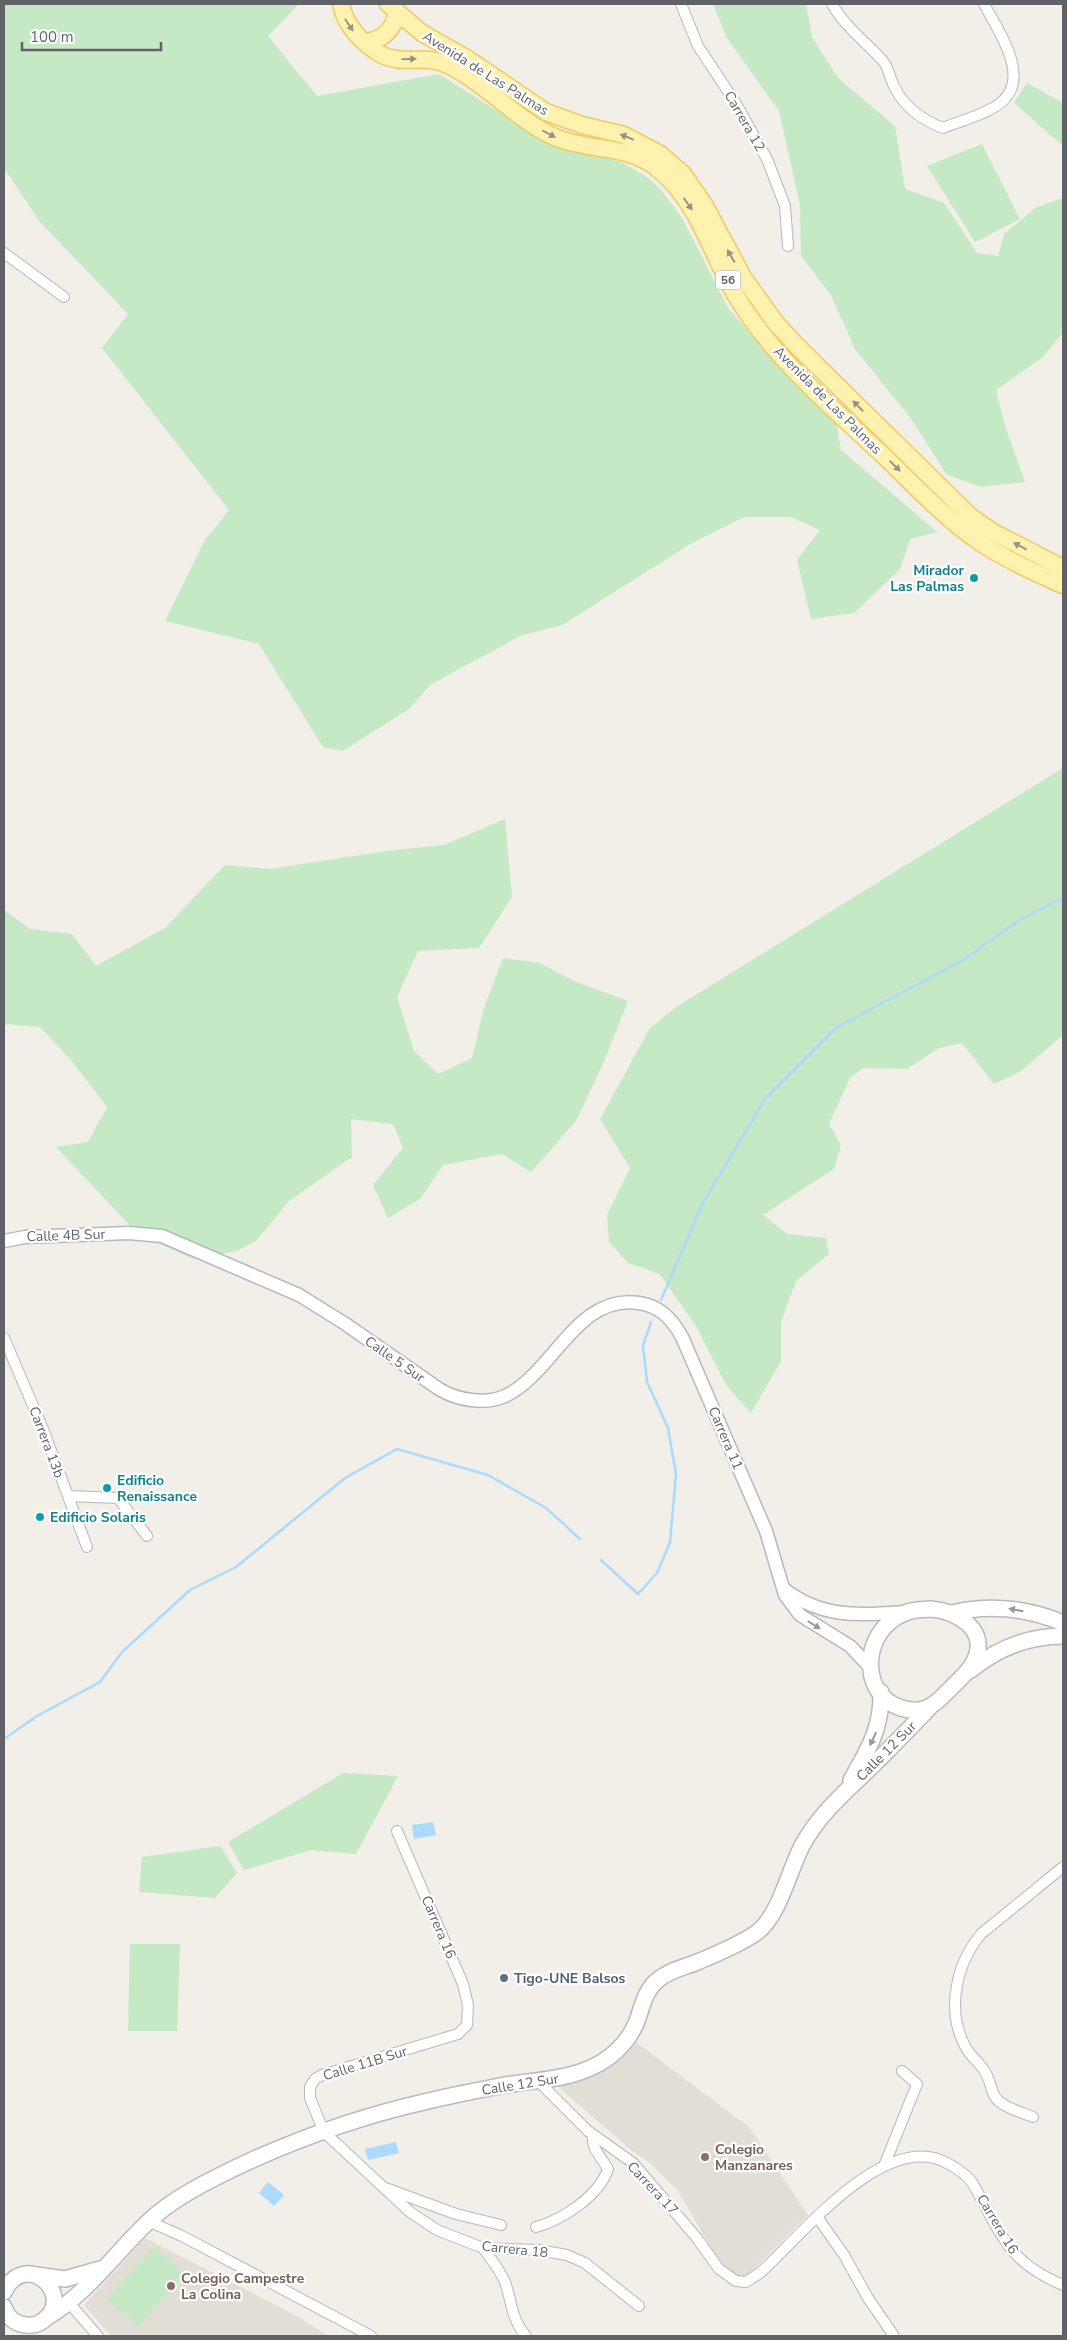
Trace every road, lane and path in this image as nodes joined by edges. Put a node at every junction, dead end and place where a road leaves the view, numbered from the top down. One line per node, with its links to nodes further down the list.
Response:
1 (341, 4): 6 (main road, Avenida de Las Palmas / 56, one-way to 6)
2 (681, 4): 7 (street, Carrera 12)
3 (832, 4): 4 (street)
4 (984, 4)
5 (393, 8): 6 (main road); 10 (main road, Avenida de Las Palmas / 56, one-way to 5)
6 (365, 42): 11 (main road, Avenida de Las Palmas / 56, one-way to 11)
7 (788, 246)
8 (4, 253): 9 (street)
9 (64, 297)
10 (1063, 568)
11 (1063, 585)
12 (129, 1233): 13 (street, Calle 4B Sur); 14 (street, Calle 5 Sur)
13 (4, 1241)
14 (645, 1304): 19 (street, Carrera 11)
15 (4, 1338): 16 (street, Carrera 13b)
16 (68, 1496): 17 (street); 18 (street, Carrera 13b)
17 (147, 1536)
18 (87, 1547)
19 (784, 1589): 20 (street); 24 (street, Carrera 11, one-way to 24)
20 (906, 1612): 21 (main road); 24 (main road)
21 (952, 1613): 22 (main road, one-way to 21); 25 (main road)
22 (1063, 1623)
23 (1063, 1636): 25 (main road)
24 (870, 1667): 26 (main road)
25 (966, 1674): 27 (main road)
26 (881, 1692): 27 (main road); 28 (main road, Calle 12 Sur, one-way to 28)
27 (930, 1707): 28 (main road, Calle 12 Sur)
28 (842, 1794): 33 (main road, Calle 12 Sur)
29 (396, 1831): 31 (street, Carrera 16)
30 (1063, 1867): 34 (street)
31 (468, 2025): 35 (street, Calle 11B Sur)
32 (902, 2071): 37 (street)
33 (539, 2082): 35 (main road, Calle 12 Sur); 36 (street, Carrera 17)
34 (1033, 2117)
35 (324, 2132): 38 (street, Carrera 18); 40 (main road, Calle 12 Sur)
36 (593, 2135): 39 (street, Carrera 17); 42 (street)
37 (884, 2166): 39 (street); 46 (street, Carrera 16)
38 (387, 2189): 41 (street); 43 (street, Carrera 18)
39 (818, 2218): 56 (street)
40 (148, 2221): 44 (main road, Calle 12 Sur); 54 (street)
41 (501, 2225)
42 (536, 2227)
43 (483, 2248): 49 (street, Carrera 18); 55 (street)
44 (106, 2266): 45 (main road, Calle 12 Sur); 48 (main road, Calle 12 Sur)
45 (36, 2275): 47 (main road, Calle 12 Sur); 51 (main road)
46 (1063, 2286)
47 (4, 2292)
48 (69, 2303): 51 (main road, Calle 12 Sur); 53 (street)
49 (639, 2306)
50 (4, 2308): 51 (main road)
51 (43, 2320): 52 (main road, Calle 12 Sur)
52 (25, 2336)
53 (98, 2336)
54 (371, 2336)
55 (526, 2336)
56 (894, 2336)

